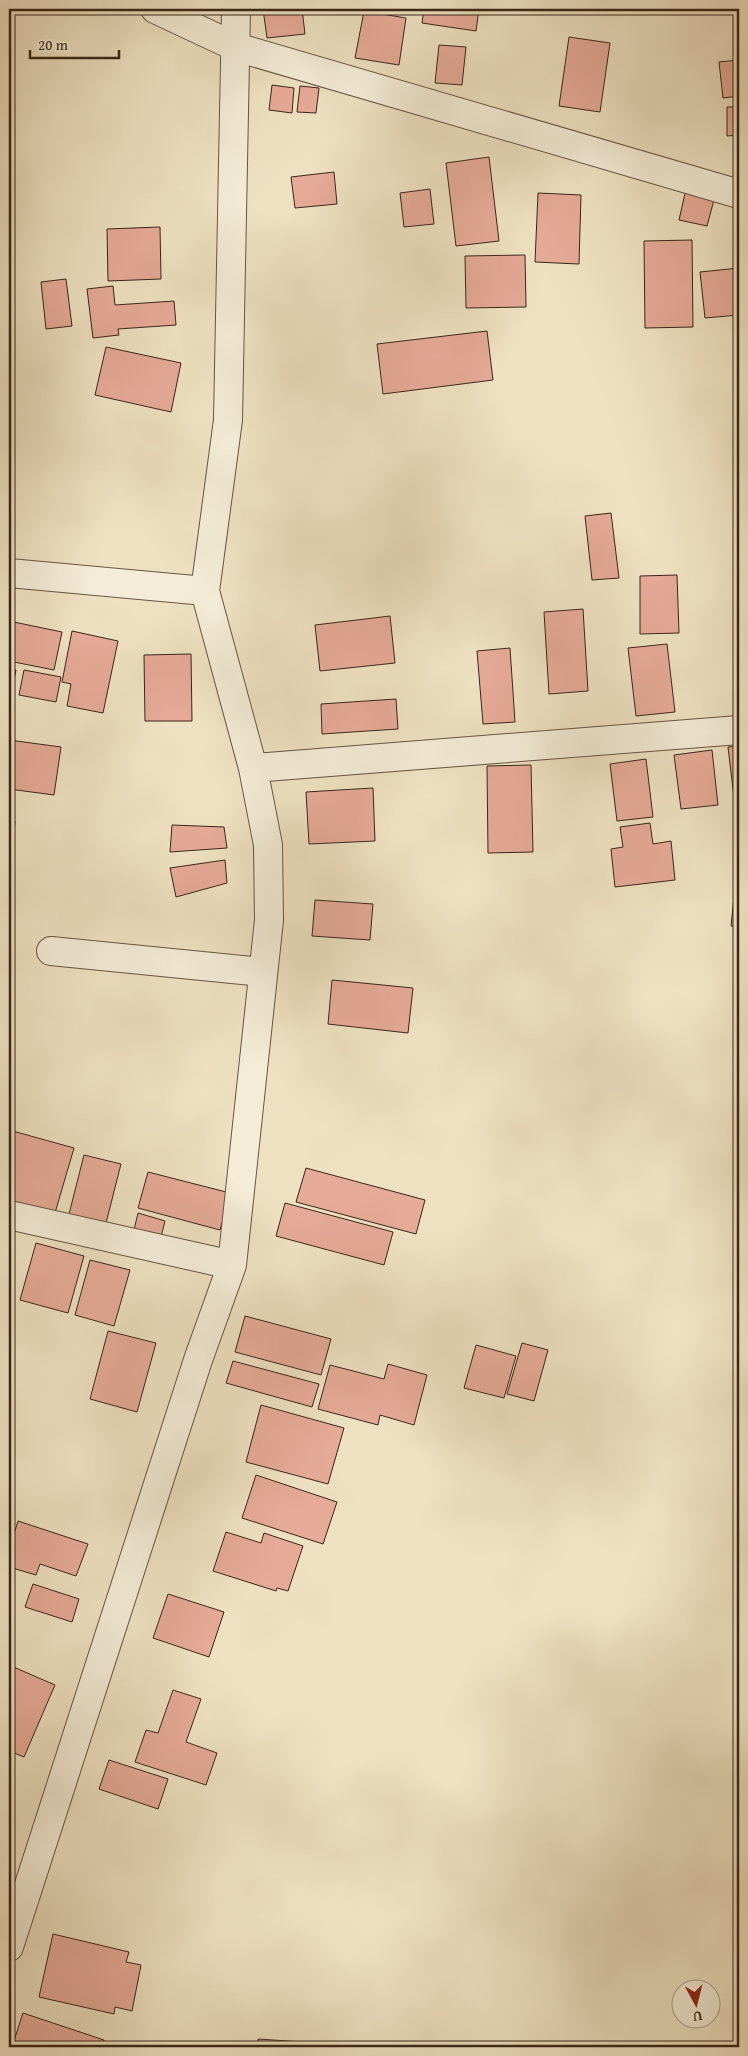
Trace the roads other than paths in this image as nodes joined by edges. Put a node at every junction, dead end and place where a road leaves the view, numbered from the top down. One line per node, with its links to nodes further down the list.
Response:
1 (155, 9): 3 (street)
2 (236, 9): 3 (street)
3 (236, 47): 4 (street); 6 (street)
4 (739, 194)
5 (9, 573): 6 (street)
6 (205, 591): 8 (street)
7 (739, 730): 8 (street)
8 (254, 768): 10 (street)
9 (51, 951): 10 (street)
10 (264, 972): 12 (street)
11 (9, 1214): 12 (street)
12 (232, 1265): 13 (street)
13 (9, 1947)

